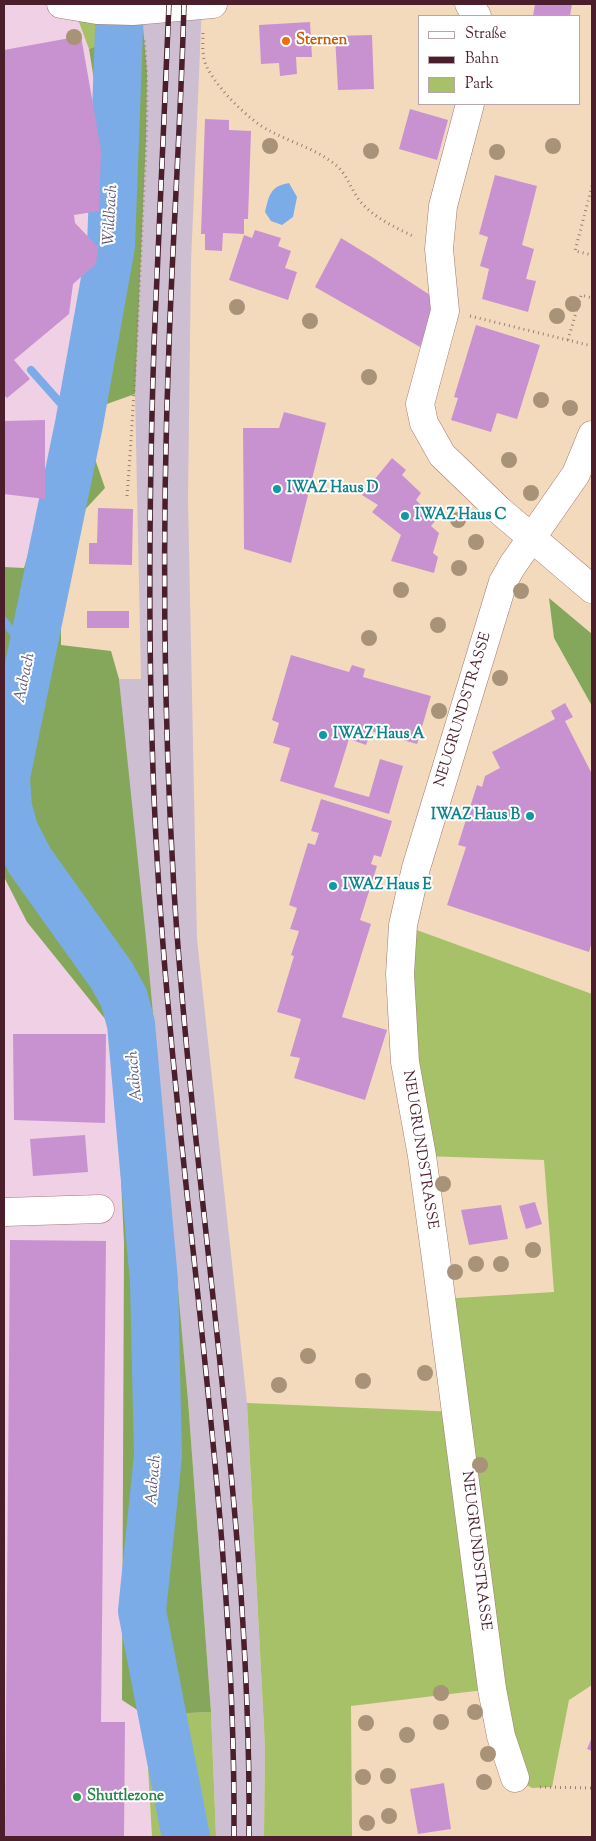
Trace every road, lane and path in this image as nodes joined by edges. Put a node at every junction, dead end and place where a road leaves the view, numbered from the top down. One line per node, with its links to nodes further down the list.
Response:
1 (61, 4): 2 (street)
2 (209, 16): 6 (path)
3 (146, 60): 13 (path)
4 (470, 105): 6 (street)
5 (592, 186): 7 (path)
6 (439, 249): 9 (street)
7 (592, 255)
8 (592, 298): 10 (path)
9 (445, 311): 10 (path); 14 (street)
10 (568, 340): 11 (path)
11 (592, 346)
12 (592, 434): 14 (street, NEUGRUNDSTRASSE)
13 (127, 496)
14 (531, 538): 15 (street); 18 (street, NEUGRUNDSTRASSE)
15 (592, 589)
16 (100, 1209): 17 (street)
17 (4, 1212)
18 (515, 1778): 19 (path)
19 (592, 1788)

